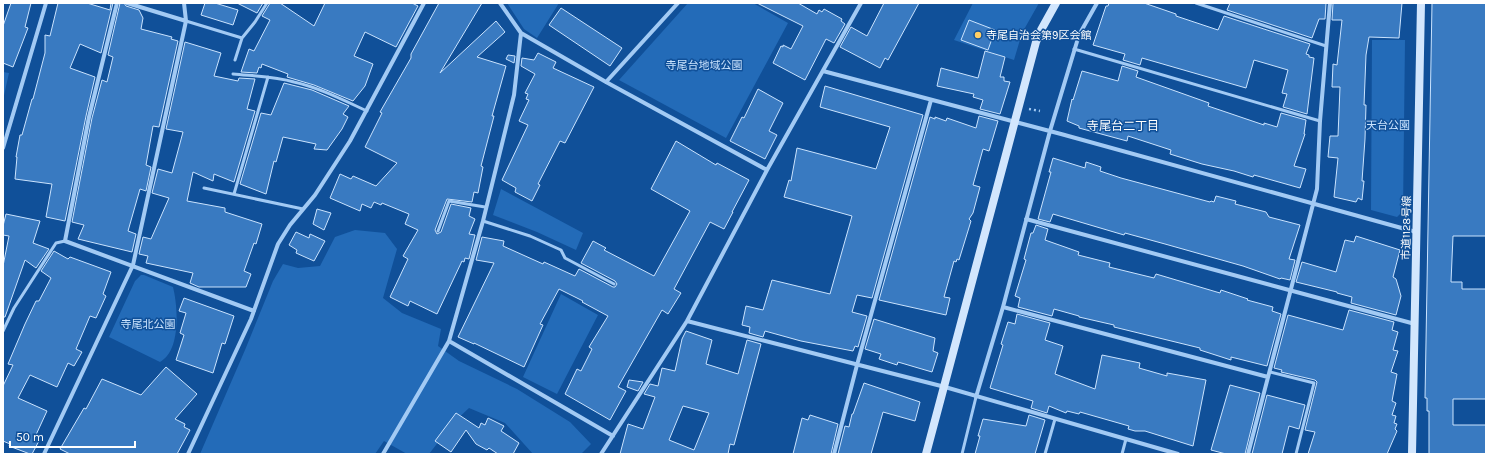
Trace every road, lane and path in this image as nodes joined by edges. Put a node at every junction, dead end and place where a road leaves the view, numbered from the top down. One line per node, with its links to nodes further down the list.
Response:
1 (46, 3): 32 (street)
2 (117, 3): 43 (street)
3 (127, 3): 15 (street)
4 (184, 3): 15 (street)
5 (267, 3): 17 (lane)
6 (424, 3): 27 (street)
7 (500, 3): 16 (street)
8 (678, 3): 24 (street)
9 (861, 3): 21 (street)
10 (1056, 3): 30 (street)
11 (1097, 3): 19 (street)
12 (1196, 3): 18 (lane)
13 (1330, 3): 18 (street)
14 (1421, 3): 42 (street, 市道1128号線)
15 (186, 22): 17 (lane); 44 (street)
16 (521, 33): 24 (street); 37 (street)
17 (242, 38): 20 (lane)
18 (1326, 46): 29 (street)
19 (1074, 49): 29 (lane); 31 (street)
20 (235, 60)
21 (822, 71): 25 (street); 33 (street)
22 (232, 74): 23 (lane)
23 (268, 77): 27 (lane); 35 (lane)
24 (606, 82): 33 (street)
25 (931, 100): 30 (street); 53 (street)
26 (1029, 108): 28 (path)
27 (367, 111): 38 (street)
28 (1040, 111)
29 (1320, 121): 36 (street)
30 (1016, 122): 31 (street); 56 (street)
31 (1050, 131): 36 (street); 39 (street)
32 (3, 148)
33 (767, 170): 49 (street)
34 (204, 188): 35 (lane)
35 (234, 194): 38 (lane)
36 (1313, 203): 42 (street); 46 (street)
37 (485, 207): 40 (street); 41 (lane)
38 (303, 209): 48 (street)
39 (1026, 218): 46 (street); 47 (street)
40 (483, 221): 45 (lane); 52 (street)
41 (438, 231)
42 (1416, 232): 50 (street, 市道1128号線)
43 (65, 241): 44 (street); 51 (lane)
44 (133, 266): 48 (street); 61 (street)
45 (614, 284)
46 (1291, 290): 50 (street); 54 (street)
47 (1002, 307): 55 (street); 57 (street)
48 (254, 311): 62 (street)
49 (687, 320): 53 (street); 59 (street)
50 (1415, 324): 73 (street, 市道1128号線)
51 (3, 331)
52 (449, 342): 59 (street); 63 (street)
53 (857, 365): 56 (street); 65 (street)
54 (1270, 372): 55 (street); 72 (lane)
55 (1268, 377): 71 (street)
56 (945, 388): 57 (street); 66 (street)
57 (976, 397): 58 (street); 67 (lane)
58 (1054, 419): 60 (street); 68 (lane)
59 (613, 436): 64 (street)
60 (1126, 439): 69 (lane); 70 (street)
61 (44, 454)
62 (188, 454)
63 (383, 454)
64 (601, 454)
65 (834, 454)
66 (926, 454)
67 (962, 454)
68 (1045, 454)
69 (1122, 454)
70 (1178, 454)
71 (1248, 454)
72 (1296, 454)
73 (1412, 454)

